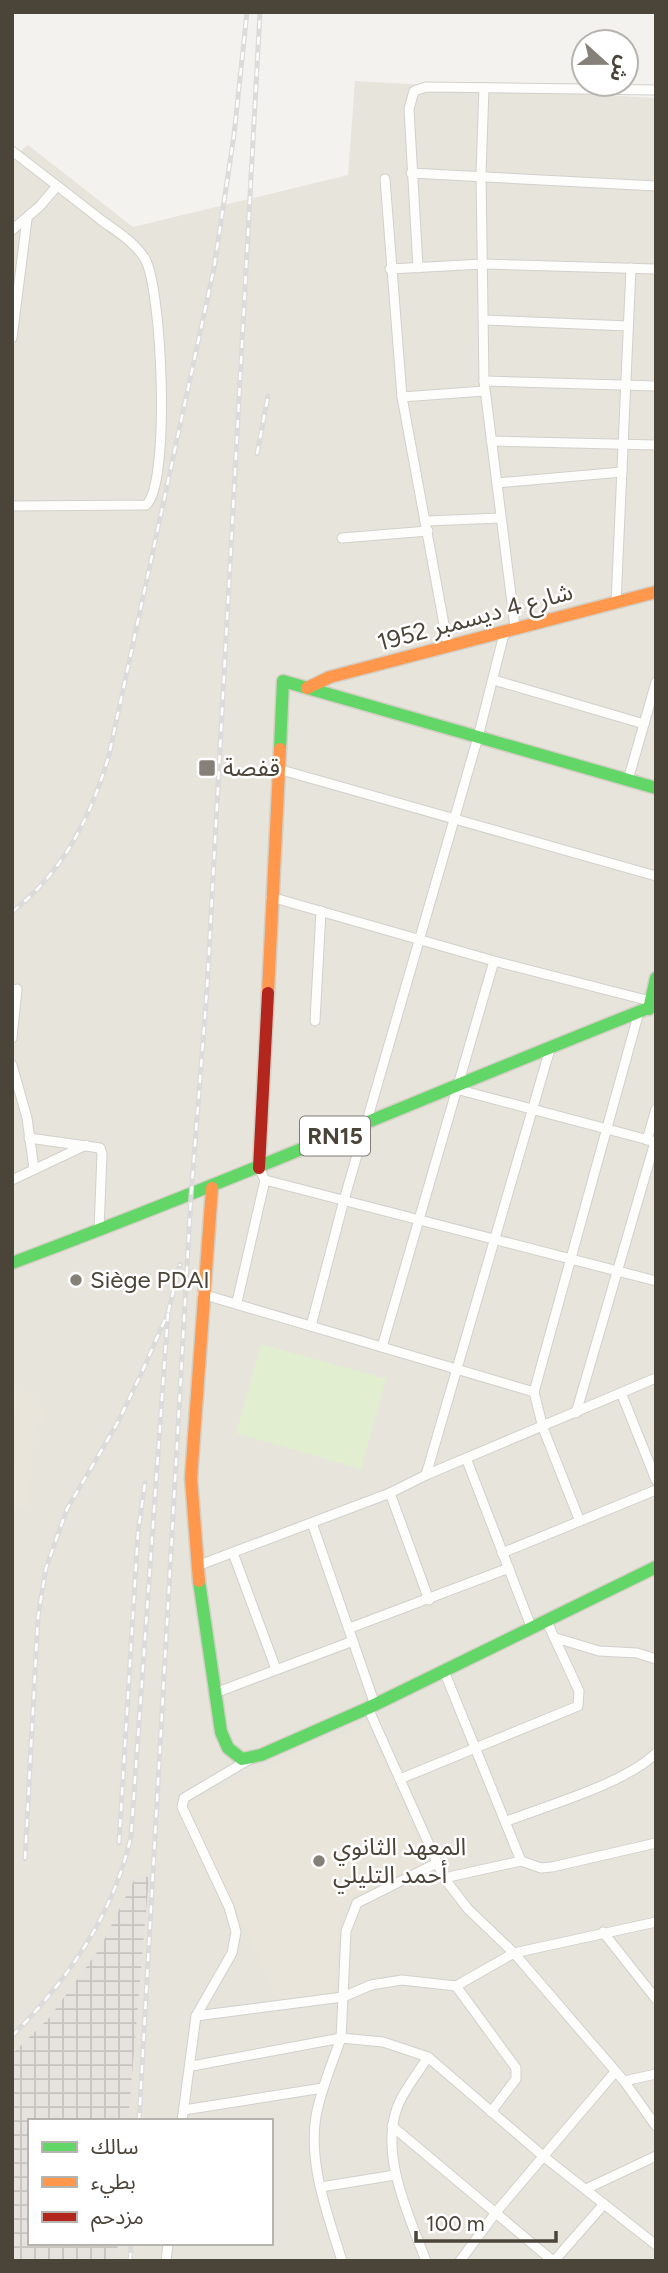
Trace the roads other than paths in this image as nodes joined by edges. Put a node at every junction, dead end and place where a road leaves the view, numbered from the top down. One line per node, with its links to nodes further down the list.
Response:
1 (484, 88): 2 (street); 4 (street); 5 (street)
2 (656, 90)
3 (12, 151): 7 (street)
4 (411, 173): 5 (street); 12 (street)
5 (481, 174): 8 (street); 11 (street)
6 (385, 178): 14 (street)
7 (57, 186): 9 (street); 28 (street)
8 (656, 186)
9 (27, 219): 10 (street); 18 (street)
10 (12, 229)
11 (483, 264): 12 (street); 13 (street); 16 (street)
12 (418, 268): 14 (street)
13 (631, 268): 15 (street); 17 (street)
14 (390, 269): 22 (street)
15 (656, 269)
16 (484, 320): 17 (street); 20 (street)
17 (628, 326): 19 (street)
18 (12, 338)
19 (626, 384): 20 (street); 21 (street); 24 (street)
20 (484, 386): 22 (street); 23 (street)
21 (656, 386)
22 (402, 397): 30 (street)
23 (491, 440): 24 (street); 27 (street)
24 (622, 444): 25 (street); 26 (street)
25 (656, 445)
26 (622, 472): 27 (street); 33 (street)
27 (497, 483): 29 (street)
28 (12, 506)
29 (500, 518): 30 (street); 34 (street)
30 (427, 526): 31 (street); 35 (street)
31 (342, 538)
32 (656, 592): 33 (street, شارع 4 ديسمبر 1952)
33 (616, 603): 34 (street, شارع 4 ديسمبر 1952)
34 (510, 629): 35 (street, شارع 4 ديسمبر 1952); 36 (street)
35 (448, 646): 38 (street, شارع 4 ديسمبر 1952)
36 (494, 680): 39 (street); 40 (street)
37 (656, 682): 39 (street)
38 (307, 688): 40 (street); 41 (street)
39 (649, 719): 42 (street)
40 (478, 737): 42 (street); 44 (street)
41 (278, 769): 44 (street); 46 (street)
42 (628, 780): 43 (street)
43 (656, 788)
44 (454, 819): 45 (street); 48 (street)
45 (656, 876)
46 (271, 897): 47 (street); 66 (street)
47 (321, 911): 48 (street); 53 (street)
48 (421, 940): 49 (street); 60 (street)
49 (494, 961): 52 (street); 57 (street)
50 (656, 978): 52 (street)
51 (17, 989): 54 (street)
52 (648, 1007): 55 (street, RN15); 61 (street)
53 (315, 1021)
54 (12, 1038)
55 (550, 1049): 57 (street, RN15); 58 (street)
56 (12, 1065): 62 (street)
57 (456, 1086): 58 (street); 60 (street, RN15); 70 (street)
58 (533, 1109): 61 (street); 72 (street)
59 (656, 1109): 63 (street)
60 (366, 1123): 66 (street, RN15); 69 (street)
61 (608, 1130): 63 (street); 73 (street)
62 (29, 1138): 64 (street); 65 (street)
63 (653, 1142): 75 (street)
64 (88, 1145): 65 (street); 71 (street)
65 (34, 1170): 67 (street)
66 (262, 1174): 68 (street, RN15); 69 (street); 78 (street)
67 (12, 1180)
68 (212, 1188): 71 (street, RN15); 77 (street)
69 (344, 1200): 70 (street); 79 (street)
70 (418, 1220): 72 (street); 80 (street)
71 (99, 1230): 74 (street, RN15)
72 (494, 1241): 73 (street); 81 (street)
73 (571, 1259): 75 (street); 83 (street)
74 (12, 1263)
75 (618, 1271): 76 (street); 85 (street)
76 (656, 1282)
77 (202, 1294): 78 (street); 96 (street)
78 (237, 1302): 79 (street)
79 (311, 1326): 80 (street)
80 (382, 1348): 81 (street)
81 (456, 1370): 83 (street); 88 (street)
82 (656, 1378): 84 (street)
83 (534, 1392): 86 (street)
84 (622, 1395): 85 (street); 89 (street)
85 (576, 1413): 86 (street)
86 (543, 1428): 87 (street); 92 (street)
87 (466, 1458): 88 (street); 95 (street)
88 (426, 1475): 91 (street)
89 (656, 1479)
90 (656, 1489): 92 (street)
91 (390, 1493): 93 (street); 99 (street)
92 (579, 1519): 95 (street)
93 (312, 1523): 94 (street); 101 (street)
94 (233, 1553): 96 (street); 106 (street)
95 (502, 1553): 97 (street)
96 (197, 1566): 108 (street)
97 (509, 1567): 99 (street); 102 (street)
98 (656, 1567): 100 (street)
99 (429, 1600): 101 (street)
100 (547, 1622): 102 (street); 103 (street)
101 (350, 1628): 104 (street)
102 (532, 1629): 107 (street)
103 (556, 1638): 105 (street); 110 (street)
104 (353, 1641): 106 (street); 109 (street)
105 (656, 1659)
106 (276, 1669): 108 (street)
107 (444, 1671): 109 (street); 110 (street)
108 (215, 1693): 112 (street)
109 (371, 1707): 112 (street); 113 (street)
110 (478, 1748): 113 (street); 114 (street)
111 (656, 1753): 114 (street)
112 (251, 1759): 125 (street)
113 (400, 1779): 117 (street)
114 (507, 1821): 116 (street)
115 (656, 1843): 116 (street)
116 (521, 1861): 118 (street)
117 (437, 1863): 118 (street); 123 (street)
118 (444, 1878): 121 (street)
119 (656, 1922): 120 (street)
120 (603, 1932): 121 (street); 124 (street)
121 (514, 1953): 122 (street); 129 (street)
122 (456, 1986): 123 (street); 134 (street)
123 (343, 1997): 125 (street); 126 (street)
124 (656, 1999)
125 (196, 2016): 128 (street)
126 (341, 2038): 127 (street); 128 (street); 132 (street)
127 (428, 2057): 134 (street); 136 (street)
128 (192, 2066): 133 (street)
129 (615, 2071): 131 (street); 138 (street)
130 (656, 2074): 131 (street)
131 (624, 2081): 137 (street)
132 (323, 2088): 133 (street); 141 (street)
133 (184, 2110): 135 (street)
134 (491, 2112): 138 (street)
135 (182, 2119)
136 (393, 2126): 140 (street); 144 (street)
137 (656, 2126)
138 (543, 2156): 142 (street); 144 (street)
139 (656, 2156): 142 (street)
140 (396, 2175): 141 (street); 147 (street)
141 (321, 2187): 146 (street)
142 (586, 2189): 143 (street)
143 (604, 2204): 145 (street); 149 (street)
144 (497, 2211): 148 (street); 149 (street)
145 (656, 2245)
146 (342, 2261)
147 (426, 2261)
148 (460, 2261)
149 (553, 2261)

